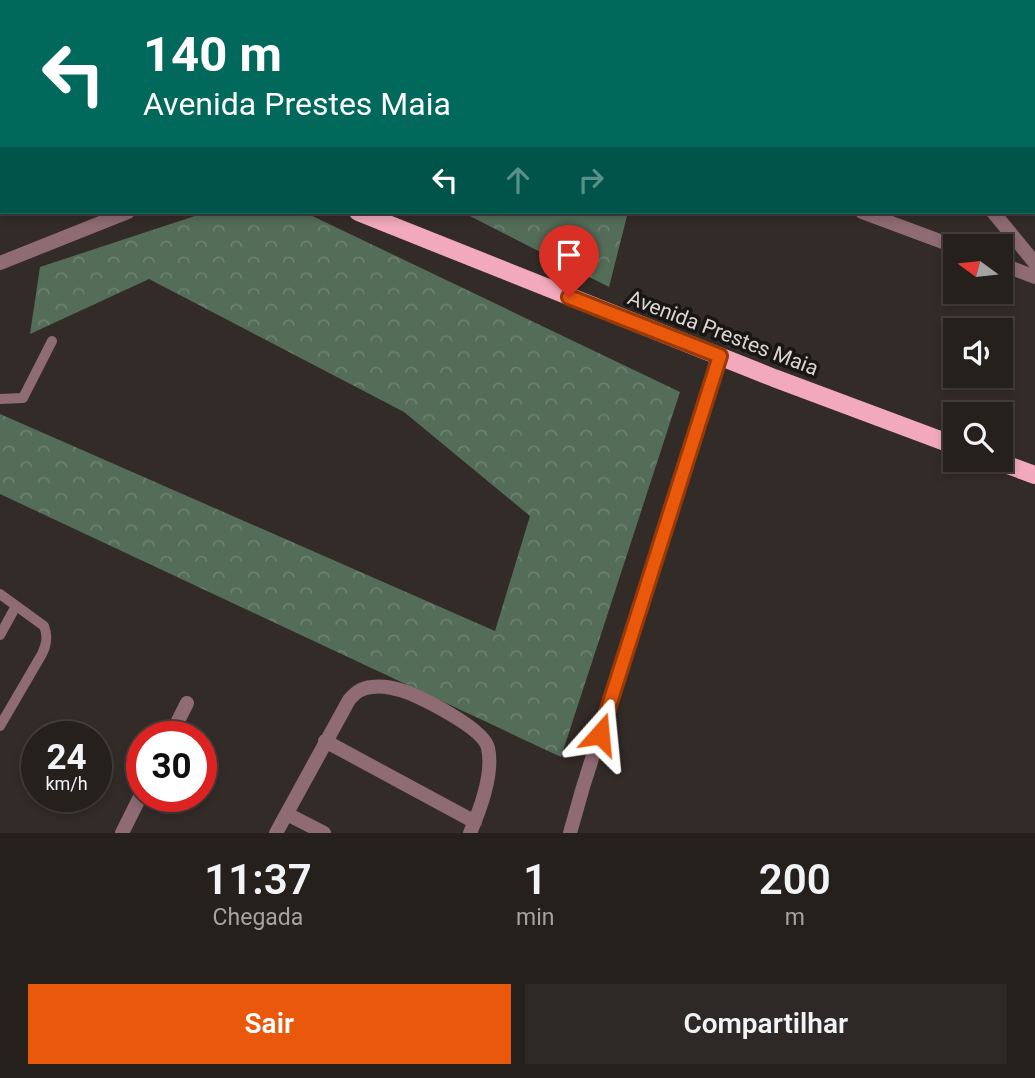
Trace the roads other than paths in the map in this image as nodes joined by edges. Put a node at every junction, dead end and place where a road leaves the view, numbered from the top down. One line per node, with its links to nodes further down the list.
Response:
1 (123, 214): 8 (street)
2 (363, 214): 13 (main road, Avenida Prestes Maia)
3 (867, 214): 6 (street)
4 (995, 214): 7 (street)
5 (1035, 237): 7 (street)
6 (943, 242)
7 (1023, 248): 9 (street)
8 (0, 263)
9 (1035, 263)
10 (1013, 269): 11 (street)
11 (1035, 277)
12 (52, 341): 14 (lane)
13 (720, 356): 15 (main road, Avenida Prestes Maia); 31 (street)
14 (0, 400)
15 (943, 441)
16 (1013, 467): 17 (main road)
17 (1035, 475)
18 (0, 594): 19 (lane)
19 (16, 606): 20 (lane); 23 (lane)
20 (0, 635)
21 (187, 703): 22 (street)
22 (178, 721)
23 (0, 726)
24 (325, 741): 26 (street); 27 (street); 27 (street)
25 (132, 812): 28 (street)
26 (287, 814): 29 (street); 30 (street)
27 (472, 827)
28 (122, 833)
29 (276, 833)
30 (324, 833)
31 (570, 833)

